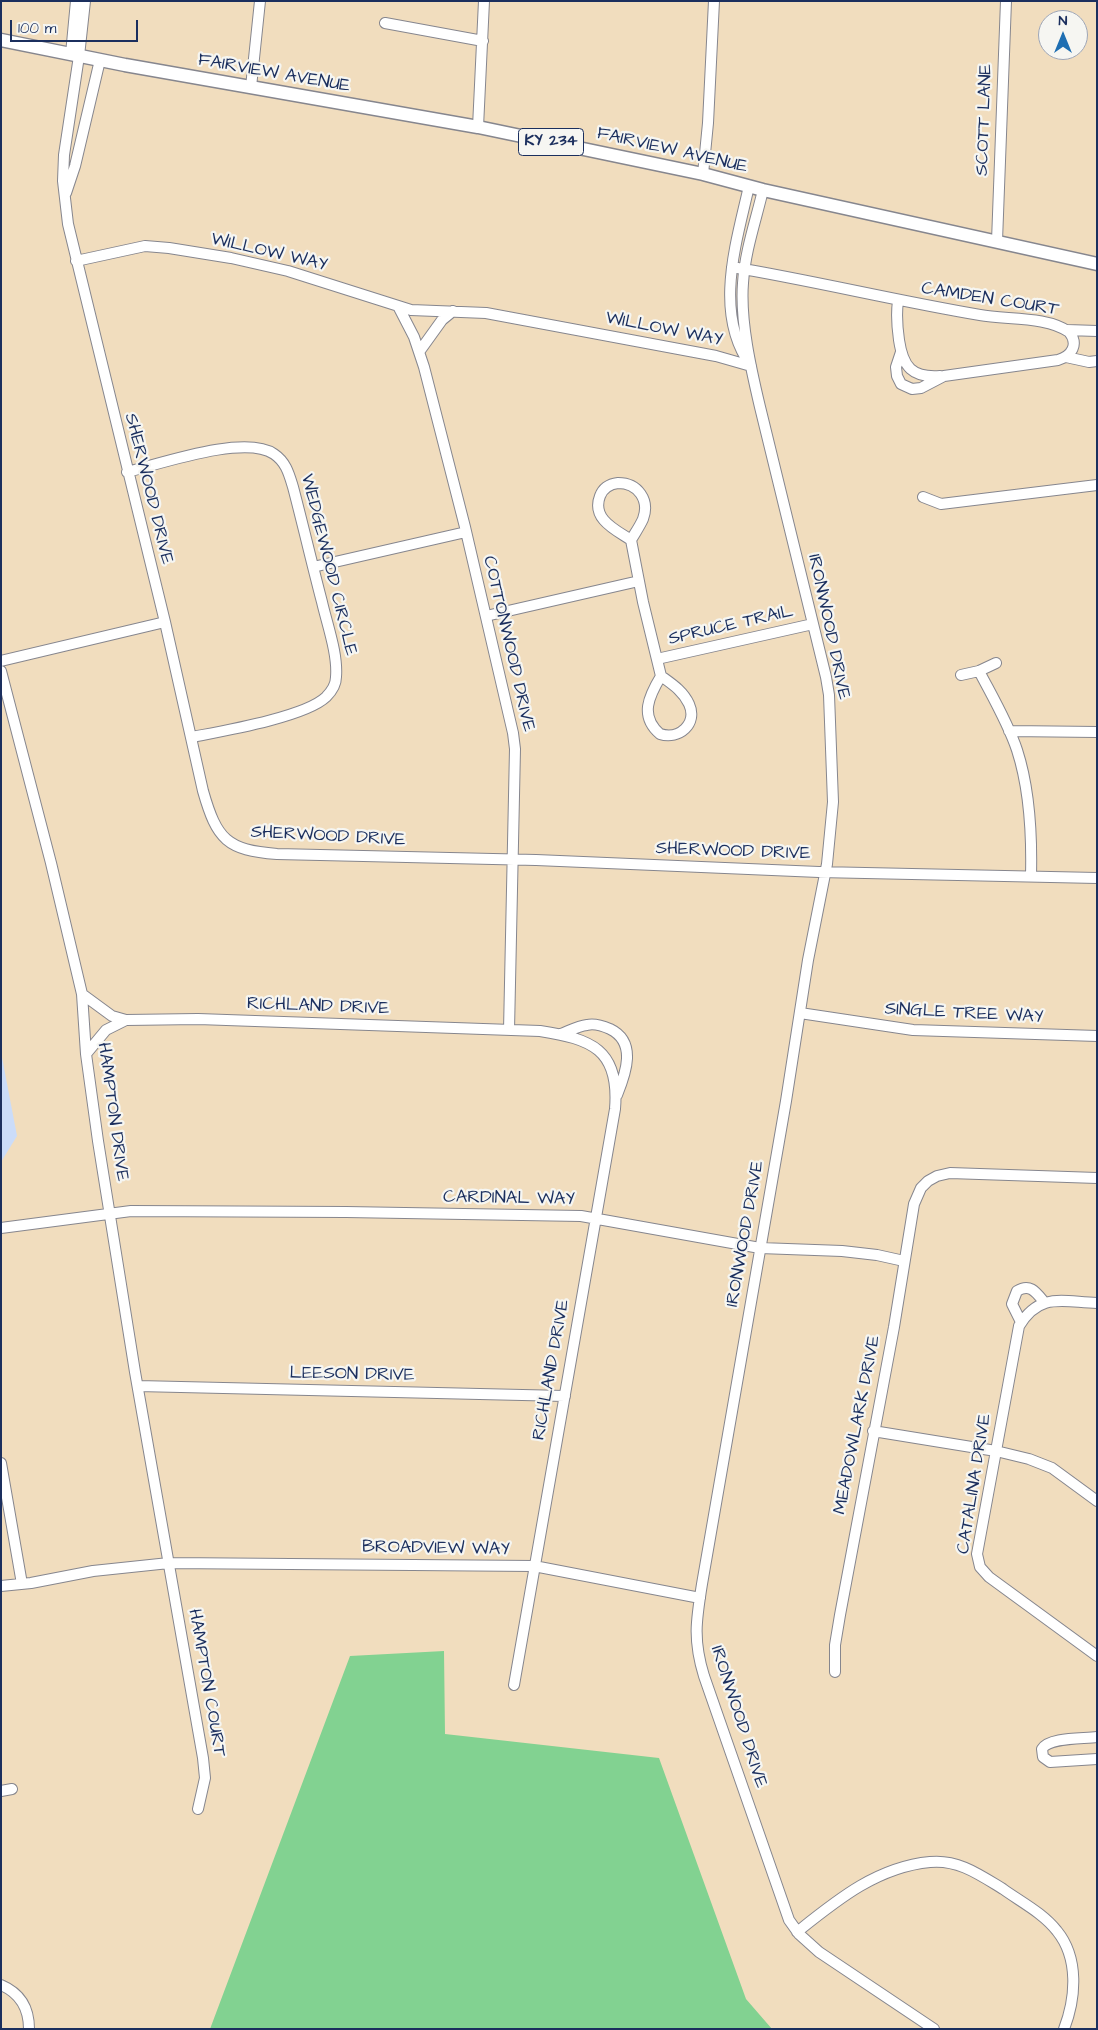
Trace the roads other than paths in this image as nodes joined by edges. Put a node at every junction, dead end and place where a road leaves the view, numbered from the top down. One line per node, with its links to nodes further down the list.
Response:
1 (76, 1): 10 (street)
2 (85, 1): 10 (street)
3 (260, 1): 12 (street)
4 (484, 1): 9 (street)
5 (714, 1): 14 (street)
6 (1006, 1): 18 (street, SCOTT LANE)
7 (385, 23): 9 (street)
8 (1, 40): 10 (main road, FAIRVIEW AVENUE / KY 234)
9 (483, 41): 13 (street)
10 (75, 55): 11 (main road, FAIRVIEW AVENUE / KY 234); 17 (street, SHERWOOD DRIVE)
11 (100, 60): 12 (main road, FAIRVIEW AVENUE / KY 234); 17 (street, SHERWOOD DRIVE)
12 (251, 88): 13 (main road, FAIRVIEW AVENUE / KY 234)
13 (478, 127): 14 (main road, FAIRVIEW AVENUE / KY 234)
14 (703, 174): 15 (main road, FAIRVIEW AVENUE / KY 234)
15 (749, 186): 16 (main road, FAIRVIEW AVENUE / KY 234); 21 (street, IRONWOOD DRIVE)
16 (763, 190): 18 (main road, FAIRVIEW AVENUE / KY 234); 22 (street, IRONWOOD DRIVE)
17 (65, 196): 19 (street, SHERWOOD DRIVE)
18 (997, 241): 20 (main road, FAIRVIEW AVENUE / KY 234)
19 (76, 261): 24 (street, WILLOW WAY); 34 (street, SHERWOOD DRIVE)
20 (1097, 264)
21 (732, 267): 22 (street, CAMDEN COURT); 32 (street, IRONWOOD DRIVE)
22 (745, 269): 23 (street, CAMDEN COURT); 32 (street, IRONWOOD DRIVE)
23 (898, 301): 26 (street, CAMDEN COURT); 29 (street)
24 (398, 306): 25 (street, WILLOW WAY); 28 (street, COTTONWOOD DRIVE)
25 (453, 311): 28 (street); 32 (street, WILLOW WAY)
26 (1067, 330): 27 (street); 30 (street, CAMDEN COURT)
27 (1097, 331)
28 (420, 352): 37 (street, COTTONWOOD DRIVE)
29 (901, 352): 33 (street); 33 (street)
30 (1066, 357): 31 (street); 33 (street)
31 (1097, 361)
32 (750, 366): 43 (street, IRONWOOD DRIVE)
33 (944, 376)
34 (127, 472): 39 (street, WEDGEWOOD CIRCLE); 42 (street, SHERWOOD DRIVE)
35 (1097, 485): 36 (street)
36 (923, 497)
37 (466, 532): 39 (street); 41 (street, COTTONWOOD DRIVE)
38 (631, 540): 38 (street); 40 (street)
39 (313, 567): 53 (street, WEDGEWOOD CIRCLE)
40 (639, 581): 41 (street); 44 (street)
41 (486, 616): 54 (street, COTTONWOOD DRIVE)
42 (164, 622): 45 (street); 53 (street, SHERWOOD DRIVE)
43 (813, 624): 44 (street, SPRUCE TRAIL); 55 (street, IRONWOOD DRIVE)
44 (657, 659): 50 (street)
45 (1, 661)
46 (996, 663): 47 (street)
47 (979, 670): 49 (street); 51 (street)
48 (1, 671): 58 (street, HAMPTON DRIVE)
49 (961, 675)
50 (662, 676): 50 (street)
51 (1009, 731): 52 (street); 56 (street)
52 (1097, 732)
53 (192, 737): 54 (street, SHERWOOD DRIVE)
54 (513, 860): 55 (street, SHERWOOD DRIVE); 61 (street, COTTONWOOD DRIVE)
55 (826, 872): 56 (street, SHERWOOD DRIVE); 59 (street, IRONWOOD DRIVE)
56 (1031, 876): 57 (street, SHERWOOD DRIVE)
57 (1097, 878)
58 (82, 994): 60 (street, RICHLAND DRIVE); 64 (street, HAMPTON DRIVE)
59 (800, 1013): 63 (street, SINGLE TREE WAY); 70 (street, IRONWOOD DRIVE)
60 (126, 1020): 61 (street, RICHLAND DRIVE); 64 (street, RICHLAND DRIVE)
61 (509, 1030): 62 (street, RICHLAND DRIVE)
62 (561, 1034): 65 (street, RICHLAND DRIVE); 65 (street)
63 (1097, 1036)
64 (86, 1054): 67 (street, HAMPTON DRIVE)
65 (616, 1098): 68 (street, RICHLAND DRIVE)
66 (1097, 1178): 71 (street, MEADOWLARK DRIVE)
67 (110, 1213): 68 (street, CARDINAL WAY); 69 (street, CARDINAL WAY); 75 (street, HAMPTON DRIVE)
68 (596, 1218): 70 (street, CARDINAL WAY); 76 (street, RICHLAND DRIVE)
69 (1, 1228)
70 (760, 1248): 71 (street, CARDINAL WAY); 85 (street, IRONWOOD DRIVE)
71 (904, 1261): 77 (street, MEADOWLARK DRIVE)
72 (1044, 1302): 73 (street); 74 (street); 74 (street)
73 (1097, 1303)
74 (1021, 1322): 78 (street, CATALINA DRIVE)
75 (138, 1386): 76 (street, LEESON DRIVE); 81 (street, HAMPTON DRIVE)
76 (564, 1396): 82 (street, RICHLAND DRIVE)
77 (873, 1431): 78 (street); 87 (street, MEADOWLARK DRIVE)
78 (996, 1451): 80 (street); 86 (street, CATALINA DRIVE)
79 (1, 1463): 83 (street)
80 (1097, 1501)
81 (169, 1563): 82 (street, BROADVIEW WAY); 83 (street, BROADVIEW WAY); 91 (street, HAMPTON COURT)
82 (534, 1566): 85 (street, BROADVIEW WAY); 88 (street, RICHLAND DRIVE)
83 (22, 1584): 84 (street, BROADVIEW WAY)
84 (1, 1586)
85 (700, 1598): 92 (street, IRONWOOD DRIVE)
86 (1097, 1656)
87 (835, 1672)
88 (514, 1685)
89 (1097, 1737): 90 (street)
90 (1097, 1758)
91 (198, 1809)
92 (797, 1932): 95 (street, IRONWOOD DRIVE); 96 (street)
93 (1, 1985): 94 (street)
94 (29, 2029)
95 (934, 2029)
96 (1064, 2029)

